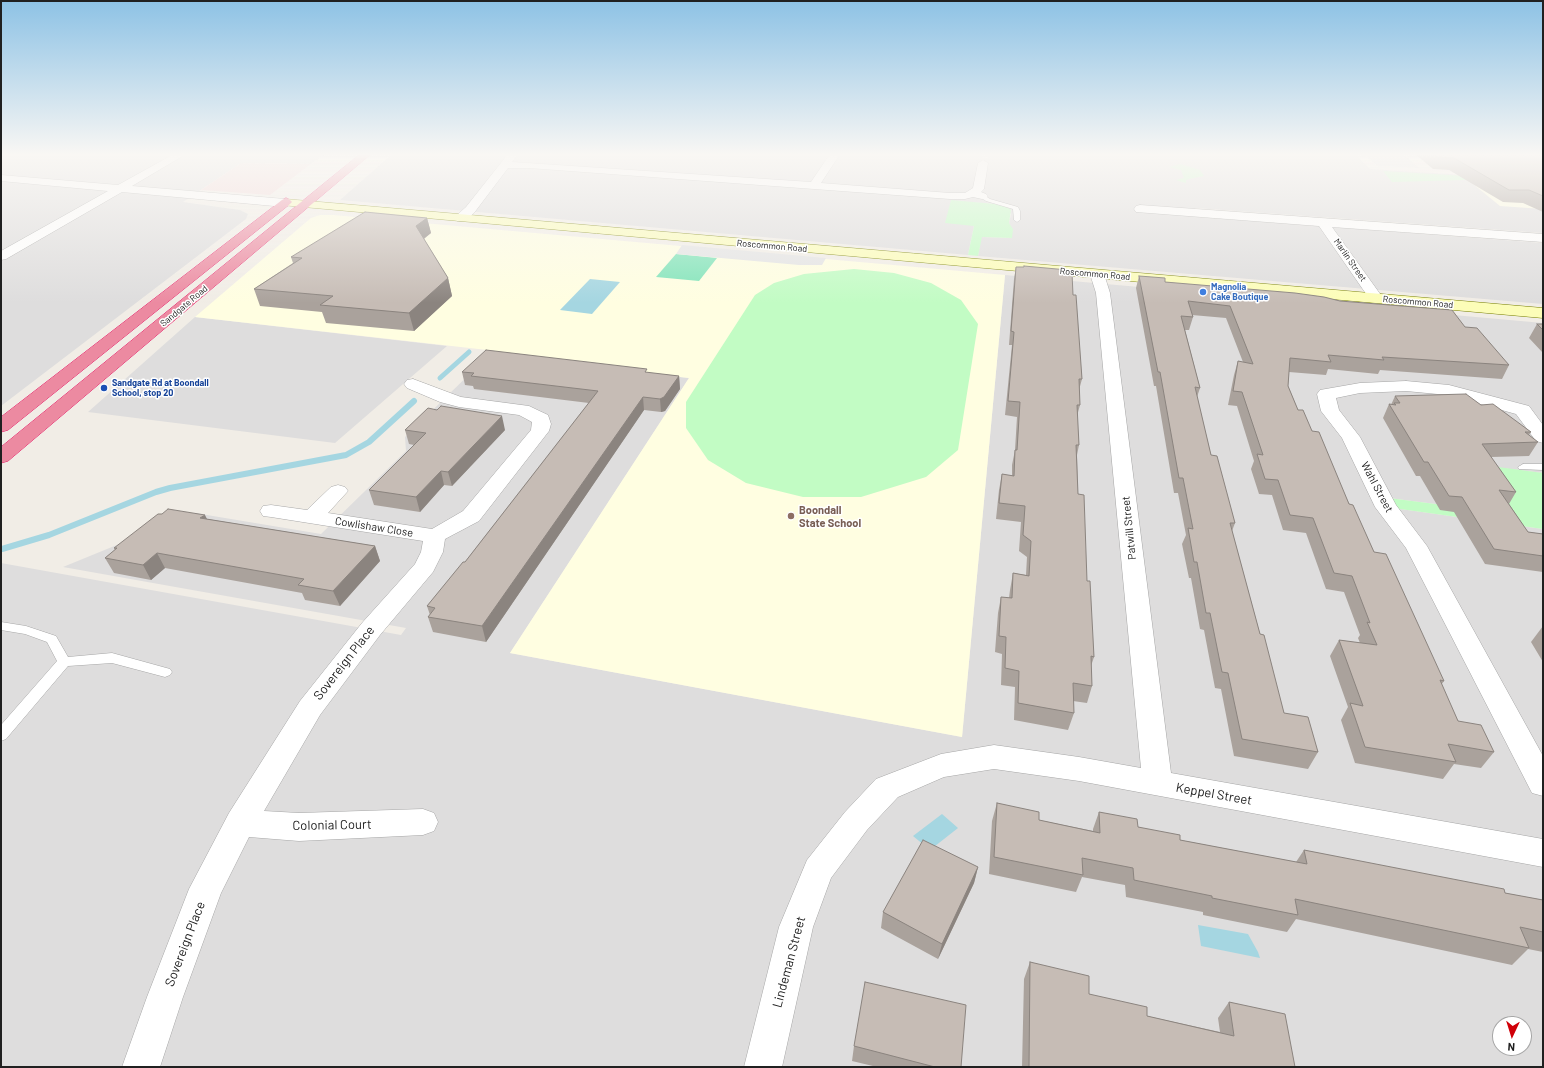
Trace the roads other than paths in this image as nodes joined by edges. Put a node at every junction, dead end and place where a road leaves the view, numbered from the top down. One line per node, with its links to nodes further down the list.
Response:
1 (93, 204): 12 (street)
2 (284, 204): 18 (highway, Sandgate Road)
3 (295, 204): 20 (highway, Sandgate Road)
4 (348, 204): 8 (street, Roscommon Road)
5 (475, 204): 8 (street)
6 (1004, 204): 9 (lane)
7 (1140, 209): 10 (street)
8 (461, 218): 13 (street, Roscommon Road)
9 (1017, 220)
10 (1323, 222): 11 (street); 14 (street, Marlin Street)
11 (1543, 238)
12 (1, 256)
13 (1098, 274): 14 (street, Roscommon Road); 31 (street, Patwill Street)
14 (1376, 298): 15 (street, Roscommon Road)
15 (1543, 313)
16 (413, 384): 26 (street)
17 (1533, 410): 19 (street, Wahl Street); 32 (street, Wahl Street)
18 (1, 426)
19 (1543, 437)
20 (1, 457)
21 (1523, 467): 22 (lane)
22 (1543, 467)
23 (338, 492): 25 (street, Cowlishaw Close)
24 (270, 511): 25 (street, Cowlishaw Close)
25 (312, 517): 26 (street, Cowlishaw Close)
26 (436, 536): 35 (street, Sovereign Place)
27 (1, 626): 28 (lane)
28 (64, 662): 29 (lane); 30 (lane)
29 (165, 672)
30 (1, 735)
31 (1157, 784): 33 (street, Keppel Street); 36 (street, Keppel Street)
32 (1543, 784)
33 (887, 788): 38 (street, Lindeman Street)
34 (423, 822): 35 (street, Colonial Court)
35 (240, 823): 37 (street, Sovereign Place)
36 (1543, 853)
37 (141, 1067)
38 (763, 1067)

